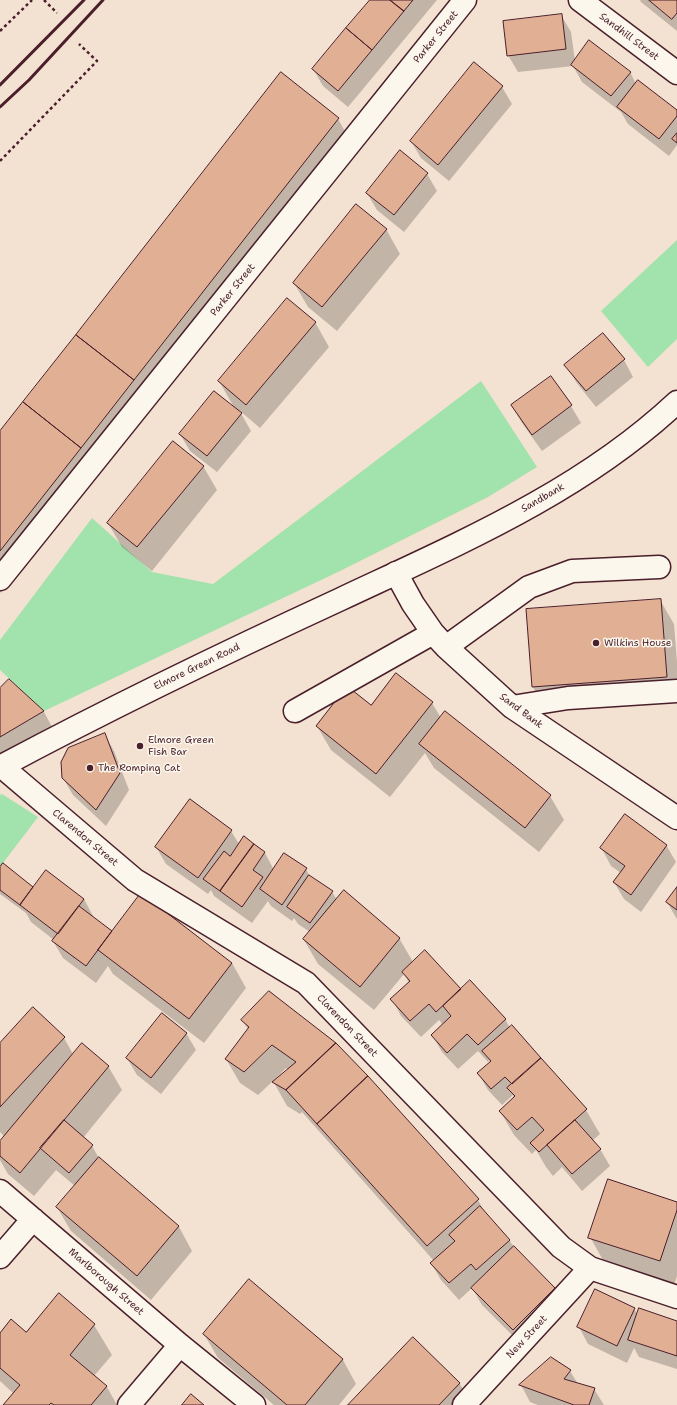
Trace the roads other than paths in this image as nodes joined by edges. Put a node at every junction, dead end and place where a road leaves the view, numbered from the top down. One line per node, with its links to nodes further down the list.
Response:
1 (466, 0): 7 (street, Parker Street)
2 (580, 0): 3 (street, Sandhill Street)
3 (677, 73)
4 (677, 402): 6 (street, Sandbank)
5 (659, 566): 8 (street)
6 (396, 573): 8 (street, Sand Bank); 12 (street, Elmore Green Road)
7 (0, 579)
8 (440, 640): 10 (street, Sand Bank); 11 (street)
9 (677, 691): 10 (street)
10 (512, 707): 13 (street, Sand Bank)
11 (295, 711)
12 (0, 766): 17 (street, Clarendon Street)
13 (677, 818)
14 (0, 1191): 15 (street, Marlborough Street)
15 (32, 1219): 16 (street); 19 (street, Marlborough Street)
16 (0, 1257)
17 (590, 1268): 18 (street, Clarendon Street); 22 (street, New Street)
18 (677, 1297)
19 (180, 1345): 20 (street); 21 (street, Marlborough Street)
20 (129, 1405)
21 (254, 1405)
22 (464, 1405)

